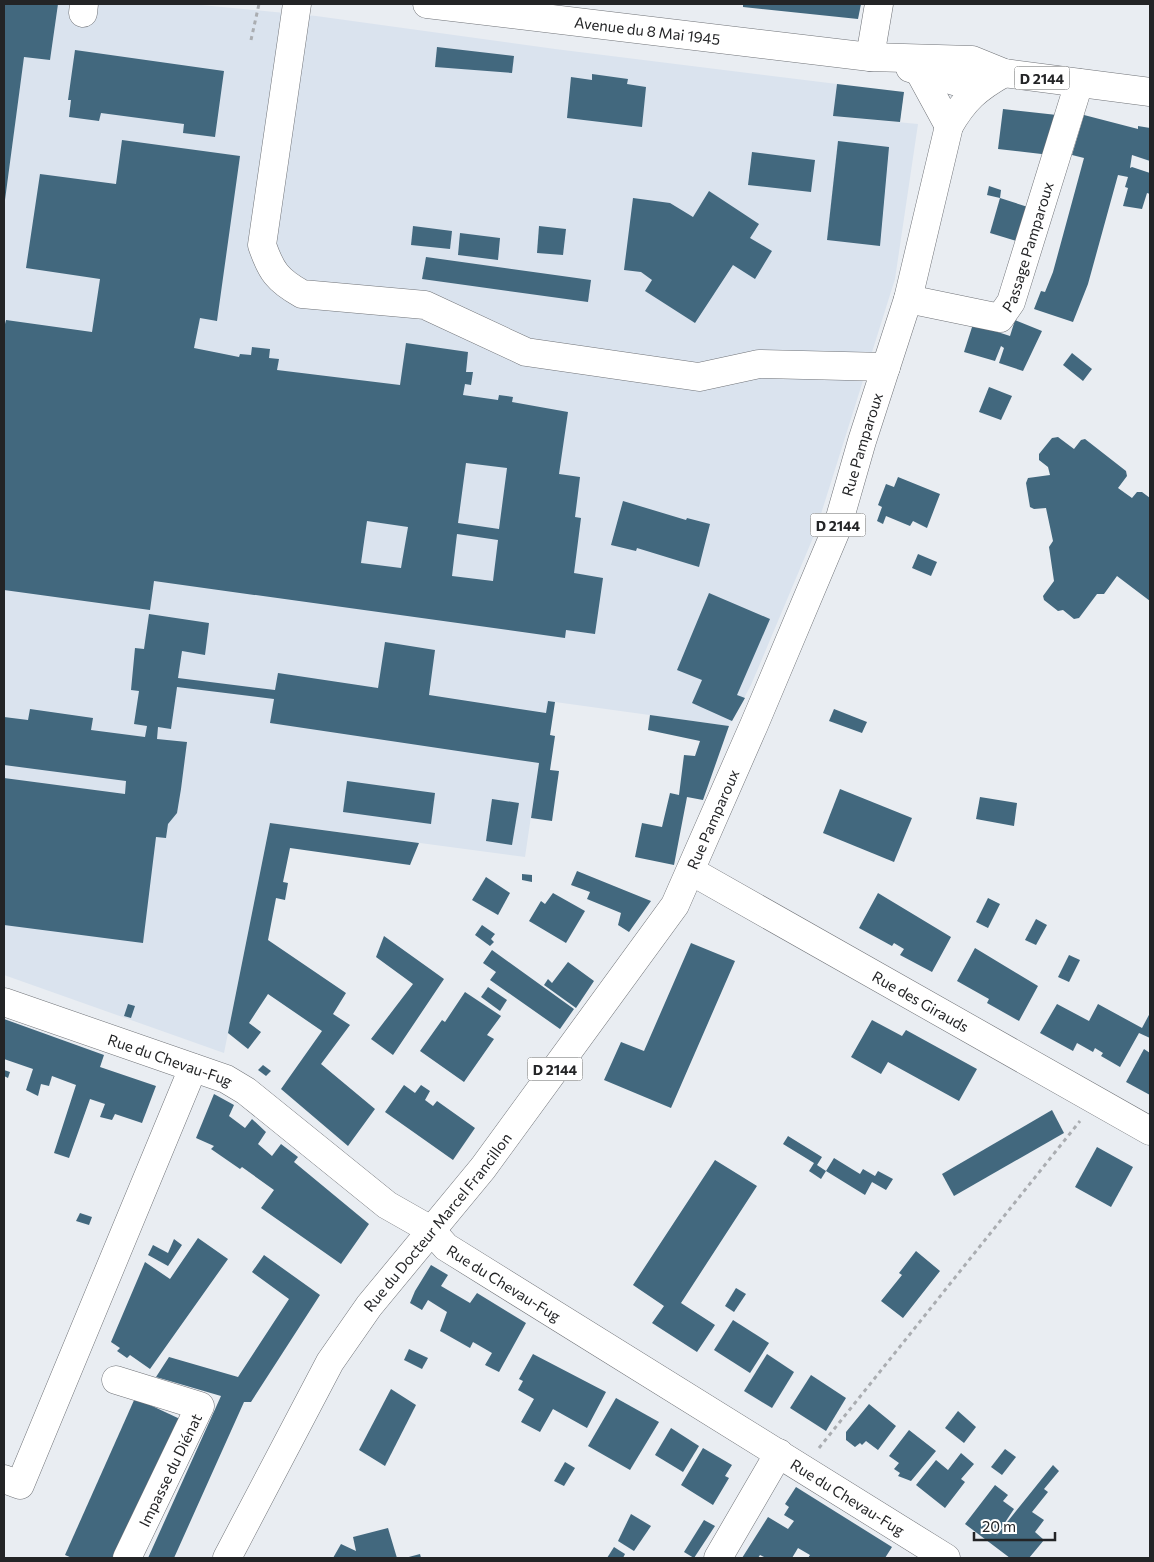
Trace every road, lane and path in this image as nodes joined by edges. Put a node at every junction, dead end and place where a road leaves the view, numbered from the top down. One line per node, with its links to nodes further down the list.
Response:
1 (259, 4): 5 (path)
2 (297, 4): 14 (street)
3 (427, 4): 6 (street, Avenue du 8 Mai 1945)
4 (879, 4): 6 (street)
5 (251, 40)
6 (870, 57): 7 (street, Avenue du 8 Mai 1945); 8 (street, Avenue du 8 Mai 1945)
7 (919, 71): 10 (street, Avenue du 8 Mai 1945); 12 (street)
8 (1004, 73): 9 (street, D 2144); 10 (street, Rue Pamparoux / D 2144)
9 (1080, 83): 11 (street, D 2144); 13 (street, Passage Pamparoux)
10 (978, 88): 12 (street, Rue Pamparoux / D 2144)
11 (1150, 92)
12 (949, 126): 13 (street, Rue Pamparoux / D 2144)
13 (908, 298): 14 (street, Rue Pamparoux / D 2144)
14 (886, 367): 15 (street, Rue Pamparoux / D 2144)
15 (691, 872): 16 (street, Rue Pamparoux / D 2144); 19 (street, Rue des Girauds)
16 (675, 905): 21 (street, Rue du Docteur Marcel Francillon / D 2144)
17 (4, 1002): 18 (street, Rue du Chevau-Fug)
18 (193, 1068): 21 (street, Rue du Chevau-Fug); 25 (street)
19 (1096, 1101): 20 (street, Rue des Girauds); 24 (path)
20 (1150, 1131)
21 (431, 1230): 23 (street, Rue du Chevau-Fug); 27 (street, Rue du Docteur Marcel Francillon / D 2144)
22 (116, 1380): 26 (street, Impasse du Diénat)
23 (778, 1453): 24 (street, Rue du Chevau-Fug); 28 (street)
24 (803, 1468): 29 (street, Rue du Chevau-Fug)
25 (4, 1479)
26 (128, 1558)
27 (227, 1558)
28 (718, 1558)
29 (946, 1558)

